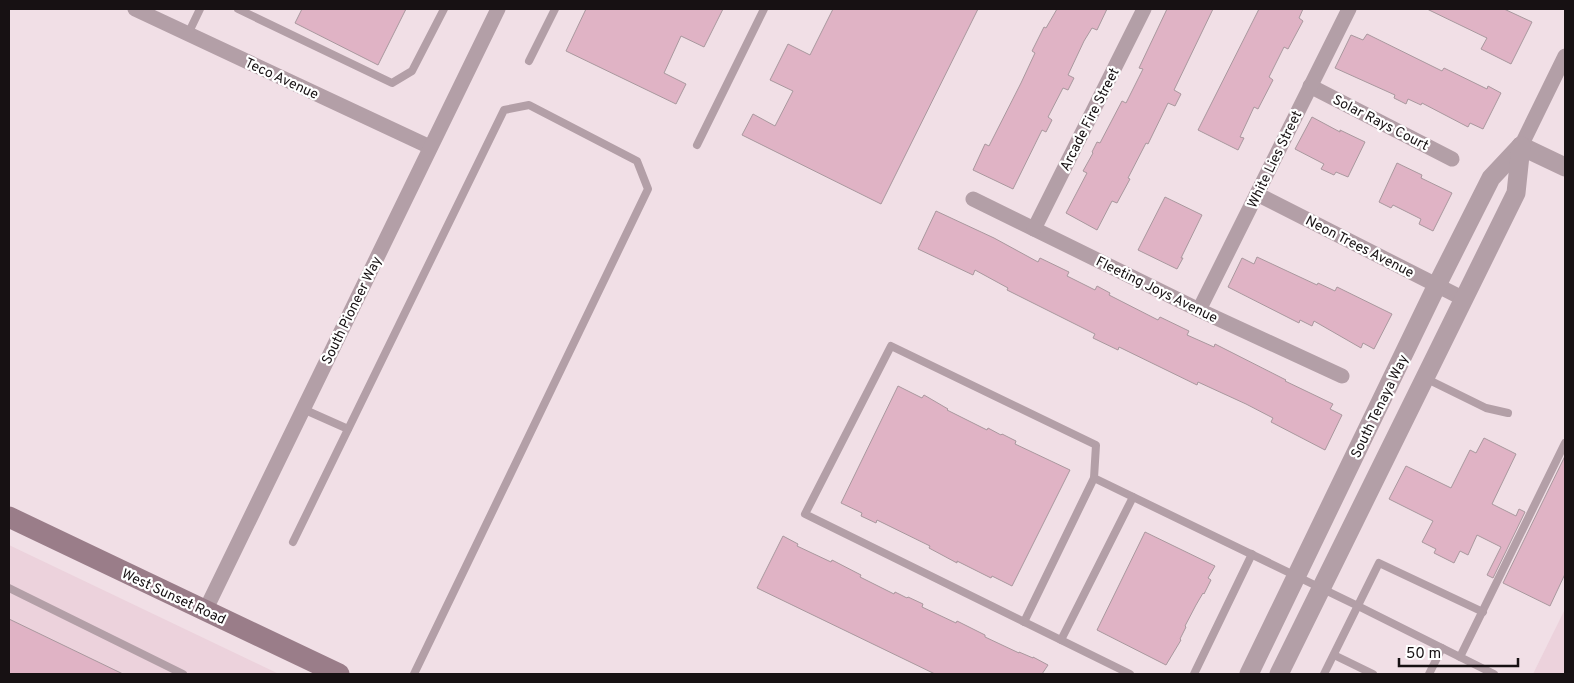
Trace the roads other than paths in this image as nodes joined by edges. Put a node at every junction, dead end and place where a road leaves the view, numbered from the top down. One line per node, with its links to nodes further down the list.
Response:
1 (135, 9): 10 (street, Teco Avenue)
2 (200, 9): 10 (lane)
3 (238, 9): 4 (lane)
4 (444, 9)
5 (498, 9): 16 (street, South Pioneer Way)
6 (555, 9): 12 (lane)
7 (764, 9): 14 (lane)
8 (1144, 9): 21 (street, Arcade Fire Street)
9 (1349, 9): 13 (street, White Lies Street)
10 (188, 34): 16 (street, Teco Avenue)
11 (1565, 56): 15 (street, South Tenaya Way)
12 (529, 61)
13 (1310, 86): 17 (street, Solar Rays Court); 19 (street, White Lies Street)
14 (697, 145)
15 (1521, 146): 18 (street); 22 (street, South Tenaya Way); 23 (street, South Tenaya Way)
16 (430, 147): 27 (street, South Pioneer Way)
17 (1452, 159)
18 (1565, 167)
19 (1257, 194): 22 (street, Neon Trees Avenue); 24 (street, White Lies Street)
20 (973, 199): 21 (street, Fleeting Joys Avenue)
21 (1034, 229): 24 (street, Fleeting Joys Avenue)
22 (1437, 285): 23 (street, Neon Trees Avenue); 36 (street, South Tenaya Way)
23 (1464, 298): 26 (street, South Tenaya Way)
24 (1199, 310): 25 (street, Fleeting Joys Avenue)
25 (1342, 376)
26 (1424, 378): 28 (lane); 38 (street, South Tenaya Way)
27 (303, 408): 29 (lane); 40 (street, South Pioneer Way)
28 (1508, 412)
29 (348, 430): 34 (lane); 49 (lane)
30 (1565, 443): 41 (lane)
31 (1094, 478): 32 (lane); 42 (lane); 42 (lane)
32 (1133, 497): 35 (lane); 43 (lane)
33 (9, 517): 40 (main road, West Sunset Road)
34 (293, 542)
35 (1252, 554): 36 (lane); 51 (lane)
36 (1297, 576): 38 (lane); 52 (street, South Tenaya Way)
37 (9, 588): 47 (lane)
38 (1322, 588): 39 (lane); 53 (street, South Tenaya Way)
39 (1358, 606): 41 (lane); 44 (lane); 45 (lane)
40 (205, 611): 48 (main road, West Sunset Road)
41 (1483, 612): 46 (lane)
42 (1024, 622): 43 (lane)
43 (1061, 640): 50 (lane)
44 (1442, 648): 46 (lane); 56 (lane)
45 (1334, 655): 54 (lane); 55 (lane)
46 (1460, 657): 57 (lane)
47 (183, 674)
48 (339, 674)
49 (414, 674)
50 (1130, 674)
51 (1194, 674)
52 (1249, 674)
53 (1280, 674)
54 (1324, 674)
55 (1373, 674)
56 (1429, 674)
57 (1494, 674)

